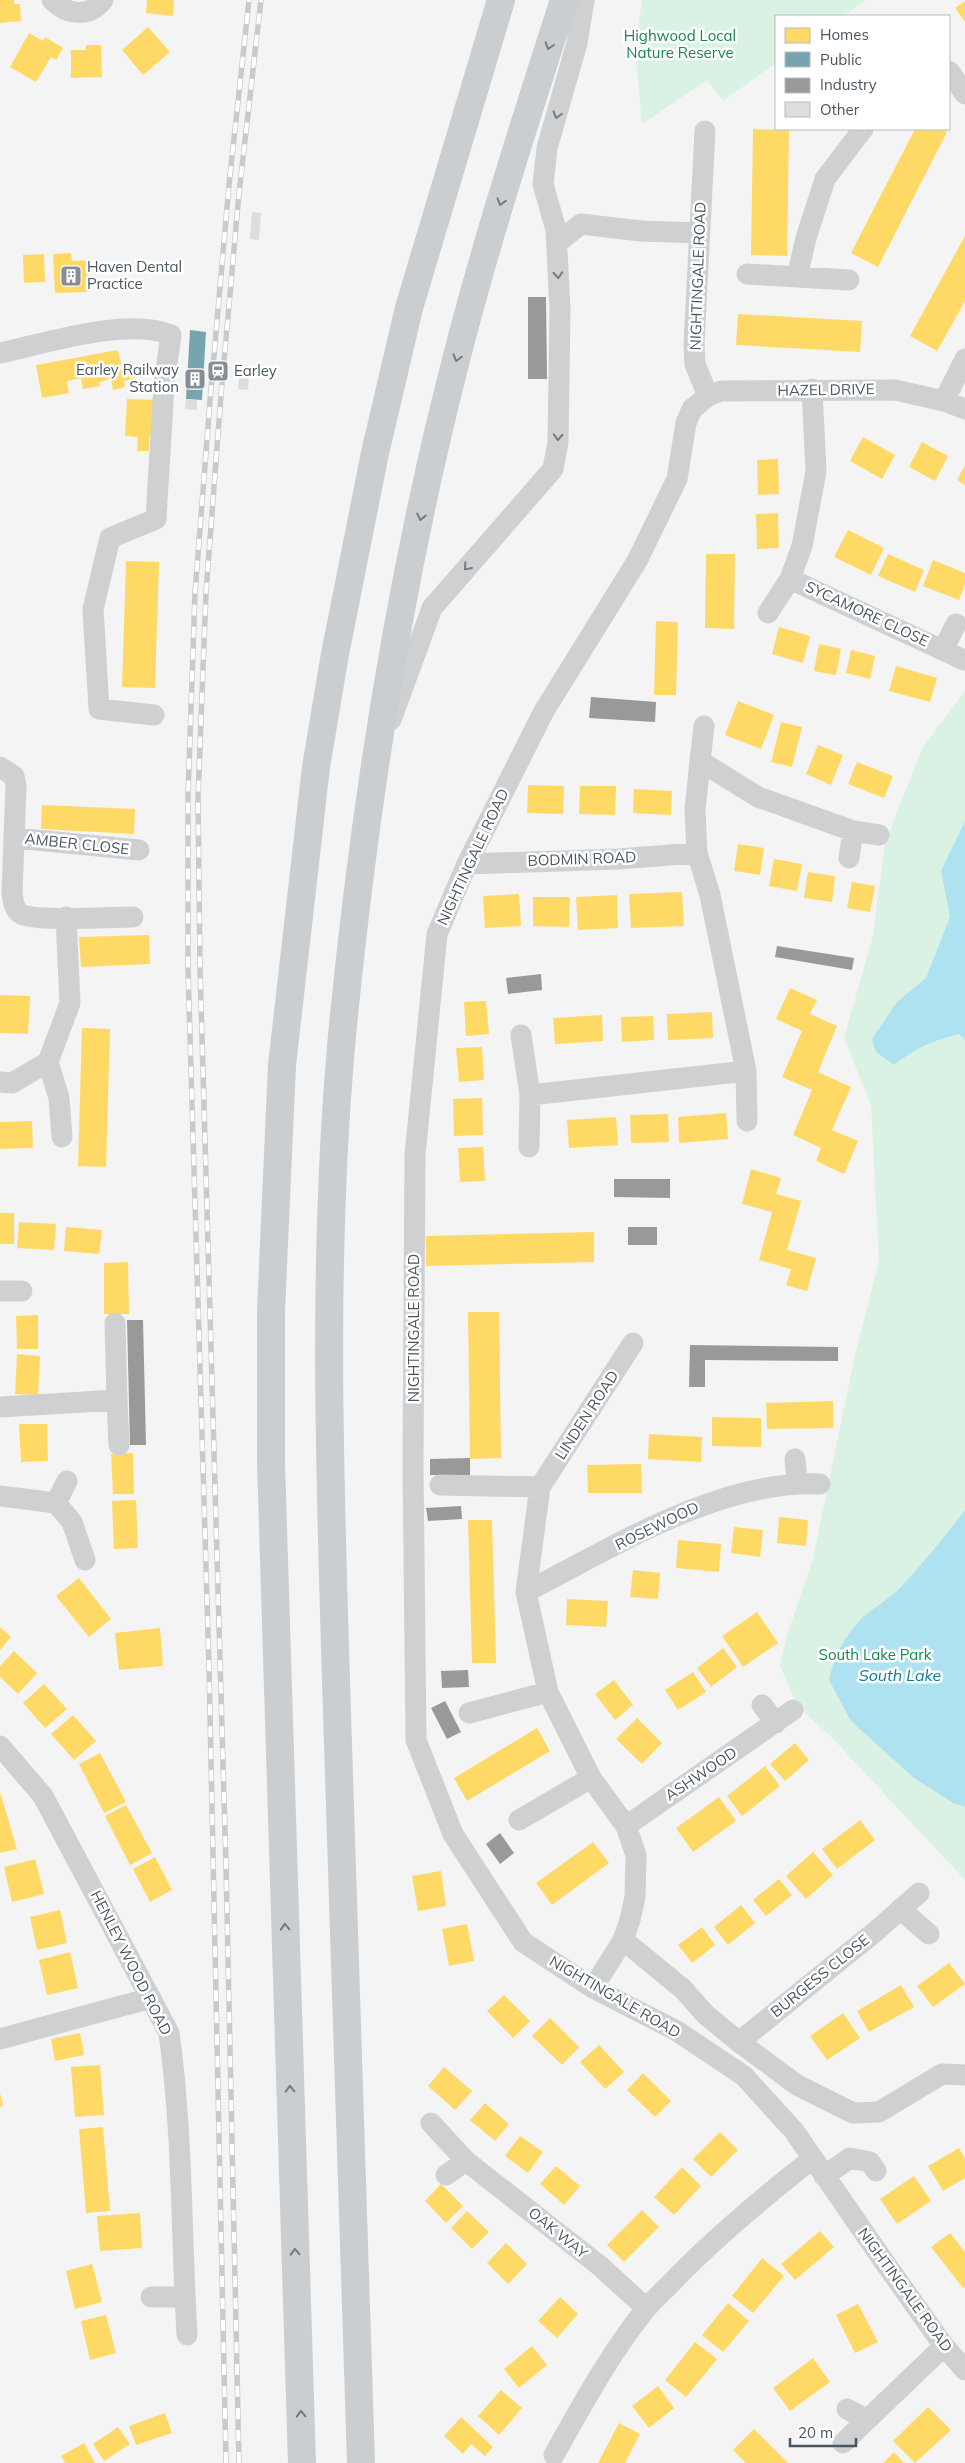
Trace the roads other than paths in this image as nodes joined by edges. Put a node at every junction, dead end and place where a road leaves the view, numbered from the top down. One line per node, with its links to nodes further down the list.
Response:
1 (52, 0): 2 (street)
2 (103, 0)
3 (501, 0): 98 (main road, one-way to 3)
4 (564, 0): 28 (main road, one-way to 28)
5 (584, 0): 11 (street, one-way to 11)
6 (950, 72): 7 (street)
7 (965, 94)
8 (862, 130): 13 (street)
9 (705, 131): 10 (street, NIGHTINGALE ROAD)
10 (699, 233): 11 (street); 18 (street, NIGHTINGALE ROAD)
11 (556, 243): 28 (street, one-way to 28)
12 (747, 274): 13 (street)
13 (797, 277): 14 (street)
14 (849, 280)
15 (0, 353): 26 (street)
16 (965, 359): 19 (street)
17 (812, 390): 18 (street, HAZEL DRIVE); 19 (street, HAZEL DRIVE); 21 (street, SYCAMORE CLOSE)
18 (708, 396): 37 (street, NIGHTINGALE ROAD)
19 (944, 401): 20 (street, HAZEL DRIVE)
20 (965, 409)
21 (790, 578): 22 (street, SYCAMORE CLOSE); 24 (street, SYCAMORE CLOSE)
22 (768, 613)
23 (956, 624): 24 (street, SYCAMORE CLOSE)
24 (943, 650): 25 (street, SYCAMORE CLOSE)
25 (964, 660)
26 (154, 715)
27 (704, 726): 29 (street)
28 (377, 759): 99 (main road)
29 (700, 761): 31 (street); 35 (street)
30 (0, 767): 33 (street, AMBER CLOSE)
31 (853, 831): 32 (street); 36 (street)
32 (879, 835)
33 (15, 838): 34 (street, AMBER CLOSE); 38 (street, AMBER CLOSE)
34 (139, 850)
35 (697, 853): 37 (street, BODMIN ROAD); 42 (street)
36 (849, 858)
37 (466, 864): 78 (street, NIGHTINGALE ROAD)
38 (66, 917): 39 (street, AMBER CLOSE); 41 (street)
39 (133, 917)
40 (521, 1035): 44 (street)
41 (48, 1062): 43 (street); 46 (street)
42 (746, 1071): 44 (street); 45 (street)
43 (0, 1082)
44 (530, 1095): 47 (street)
45 (747, 1120)
46 (62, 1137)
47 (529, 1147)
48 (0, 1291): 49 (street)
49 (22, 1291)
50 (115, 1323): 52 (street)
51 (633, 1343): 60 (street, LINDEN ROAD)
52 (118, 1400): 53 (street); 54 (street)
53 (0, 1407)
54 (119, 1446)
55 (796, 1459): 57 (street)
56 (67, 1481): 62 (street)
57 (797, 1483): 58 (street, ROSEWOOD); 64 (street, ROSEWOOD)
58 (820, 1484)
59 (440, 1485): 60 (street)
60 (540, 1487): 64 (street, LINDEN ROAD)
61 (0, 1496): 62 (street)
62 (56, 1503): 63 (street)
63 (84, 1560)
64 (526, 1592): 65 (street, LINDEN ROAD)
65 (548, 1692): 68 (street); 71 (street, LINDEN ROAD)
66 (762, 1705): 69 (street)
67 (793, 1710): 69 (street, ASHWOOD)
68 (469, 1713)
69 (776, 1722): 73 (street, ASHWOOD)
70 (0, 1746): 79 (street, HENLEY WOOD ROAD)
71 (590, 1778): 72 (street); 73 (street, LINDEN ROAD)
72 (520, 1820)
73 (626, 1826): 77 (street, LINDEN ROAD)
74 (919, 1893): 75 (street, BURGESS CLOSE)
75 (900, 1909): 76 (street); 81 (street, BURGESS CLOSE)
76 (929, 1934)
77 (623, 1940): 78 (street, LINDEN ROAD); 81 (street)
78 (593, 1988): 85 (street, NIGHTINGALE ROAD)
79 (151, 1998): 80 (street); 89 (street, HENLEY WOOD ROAD)
80 (0, 2039)
81 (739, 2042): 82 (street)
82 (965, 2075)
83 (431, 2123): 84 (street, OAK WAY)
84 (466, 2161): 87 (street); 90 (street, OAK WAY)
85 (818, 2167): 86 (street); 90 (street); 92 (street, NIGHTINGALE ROAD)
86 (876, 2171)
87 (446, 2175)
88 (151, 2297): 89 (street)
89 (185, 2297): 91 (street, HENLEY WOOD ROAD)
90 (646, 2308): 97 (street)
91 (187, 2335)
92 (944, 2346): 93 (street, NIGHTINGALE ROAD); 95 (street)
93 (965, 2370)
94 (847, 2409): 95 (street)
95 (867, 2420): 96 (street)
96 (844, 2443)
97 (554, 2455)
98 (302, 2463)
99 (361, 2463)

